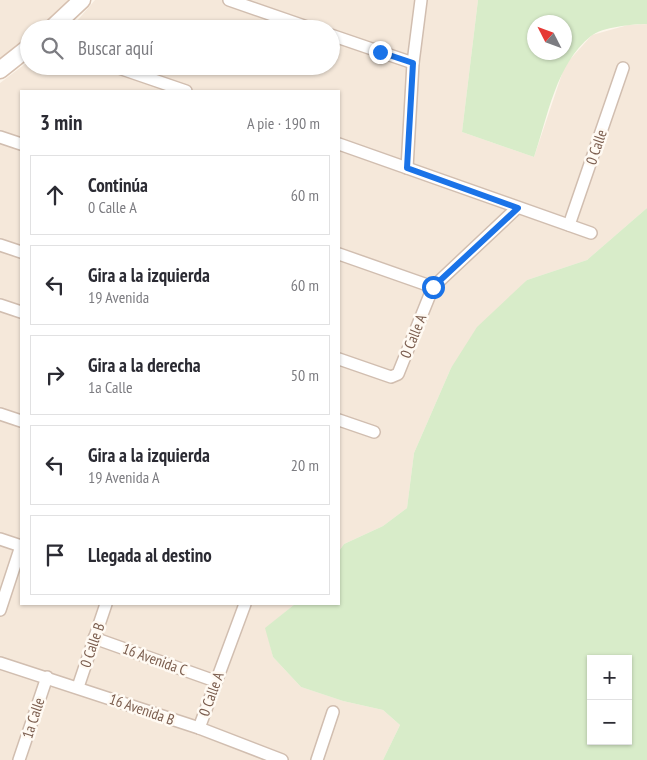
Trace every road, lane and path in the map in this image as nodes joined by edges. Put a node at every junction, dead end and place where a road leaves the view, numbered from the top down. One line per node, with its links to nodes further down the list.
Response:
1 (82, 0): 4 (street)
2 (229, 0): 5 (street)
3 (421, 0): 8 (street)
4 (61, 20)
5 (287, 20)
6 (340, 38): 8 (street)
7 (20, 54): 10 (street)
8 (413, 63): 16 (street)
9 (623, 68): 18 (street, 0 Calle)
10 (0, 70)
11 (139, 75): 12 (street)
12 (183, 90)
13 (0, 137): 14 (street)
14 (20, 144)
15 (340, 144): 16 (street)
16 (407, 168): 17 (street)
17 (518, 208): 18 (street); 23 (street, 0 Calle A)
18 (569, 225): 19 (street)
19 (591, 233)
20 (0, 245): 21 (street)
21 (20, 252)
22 (340, 254): 23 (street)
23 (433, 287): 26 (street, 0 Calle A)
24 (0, 305): 25 (street)
25 (20, 312)
26 (340, 360)
27 (0, 414): 29 (street)
28 (340, 420): 30 (street)
29 (20, 421)
30 (374, 432)
31 (0, 539): 32 (street)
32 (20, 546)
33 (20, 549): 36 (street)
34 (106, 605): 37 (street, 0 Calle B)
35 (245, 605): 40 (street, 0 Calle A)
36 (0, 610)
37 (94, 638): 40 (street, 16 Avenida C); 41 (street, 0 Calle B)
38 (0, 663): 39 (street, 16 Avenida B)
39 (47, 677): 41 (street, 16 Avenida B); 44 (street, 1a Calle)
40 (215, 681): 43 (street, 0 Calle A)
41 (78, 687): 43 (street, 16 Avenida B)
42 (333, 712): 46 (street)
43 (199, 728): 45 (street, 16 Avenida B)
44 (19, 760)
45 (282, 760)
46 (317, 760)

